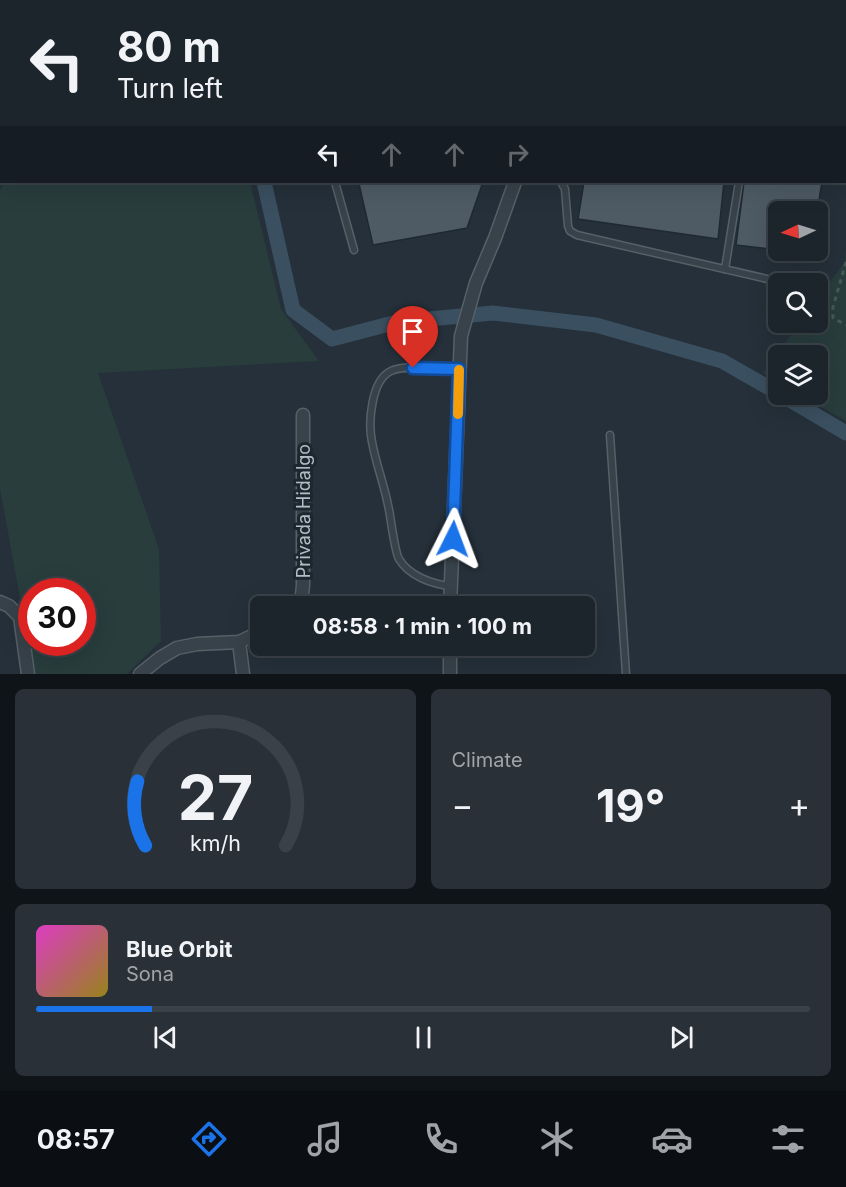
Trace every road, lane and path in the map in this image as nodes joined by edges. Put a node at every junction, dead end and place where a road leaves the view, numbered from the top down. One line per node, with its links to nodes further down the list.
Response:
1 (334, 183): 5 (lane)
2 (515, 183): 10 (street)
3 (562, 183): 7 (lane)
4 (739, 183): 7 (lane)
5 (354, 250)
6 (846, 262): 9 (path)
7 (725, 269): 8 (lane)
8 (768, 279)
9 (846, 325)
10 (459, 369): 13 (street); 13 (lane)
11 (303, 415): 14 (street, Privada Hidalgo)
12 (610, 435): 24 (lane)
13 (450, 586): 15 (street)
14 (302, 596)
15 (450, 596)
16 (0, 602): 20 (street)
17 (250, 637): 18 (street)
18 (239, 642): 21 (street); 22 (street)
19 (450, 656): 23 (street)
20 (28, 674)
21 (140, 674)
22 (243, 674)
23 (450, 674)
24 (626, 674)

